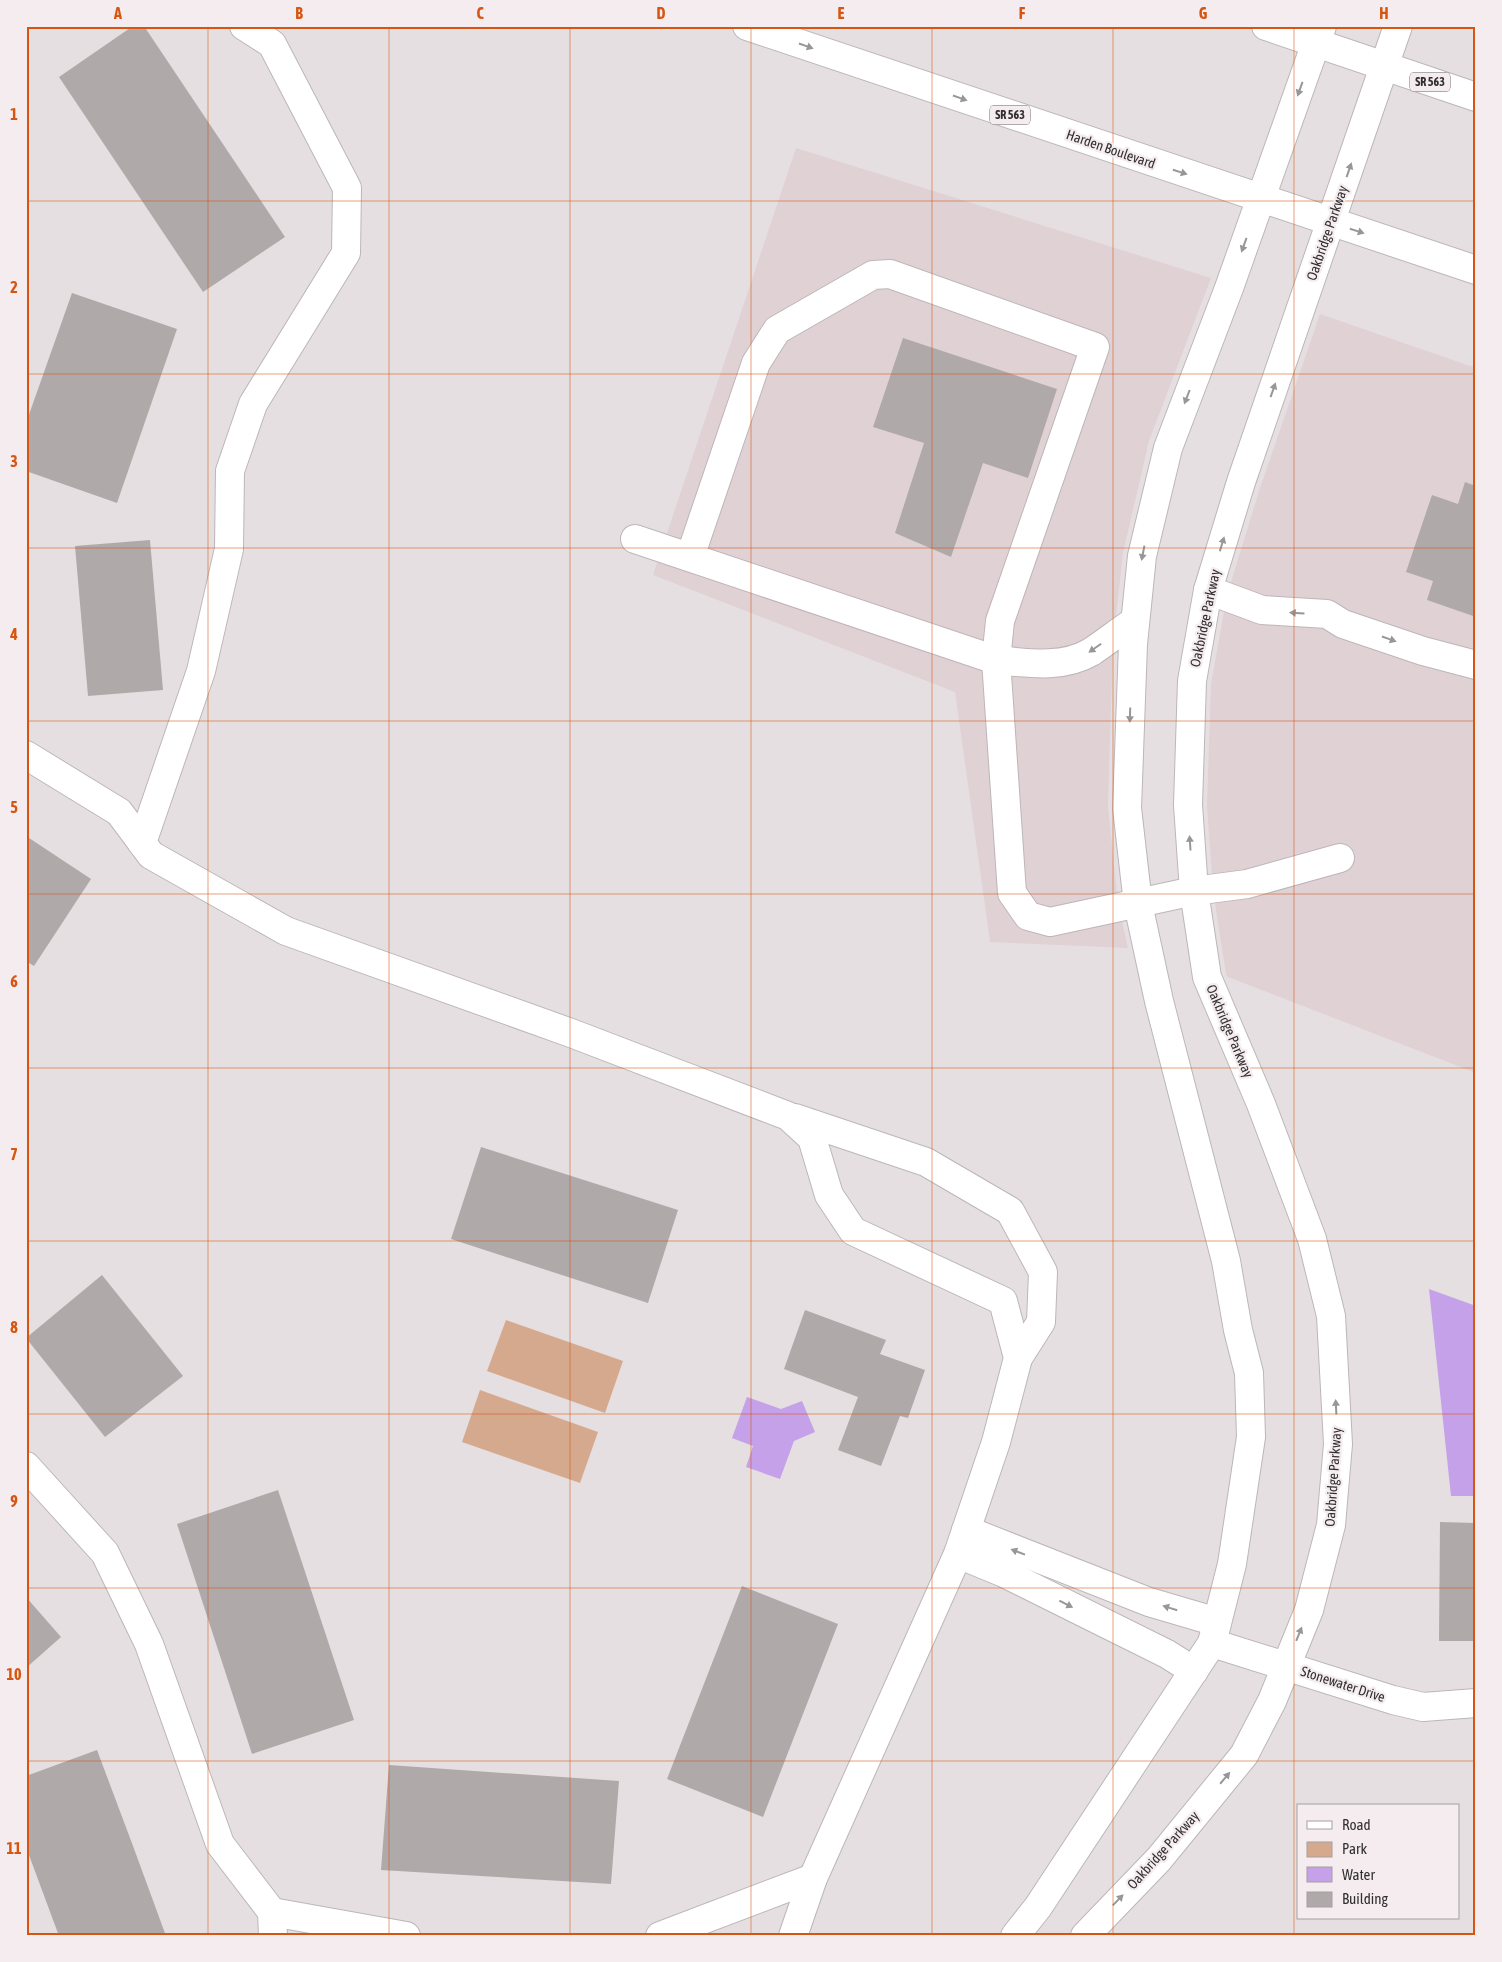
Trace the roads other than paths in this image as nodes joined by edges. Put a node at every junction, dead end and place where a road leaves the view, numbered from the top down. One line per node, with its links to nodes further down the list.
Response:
1 (244, 26): 18 (street)
2 (747, 26): 8 (street, Harden Boulevard / SR 563, one-way to 8)
3 (1266, 26): 5 (street, SR 563)
4 (1398, 26): 6 (street, Oakbridge Parkway)
5 (1319, 35): 6 (street, SR 563); 8 (street, one-way to 8)
6 (1384, 66): 7 (street, SR 563); 9 (street, Oakbridge Parkway, one-way to 6)
7 (1476, 97)
8 (1260, 199): 9 (street, Harden Boulevard / SR 563); 14 (street, one-way to 14)
9 (1331, 223): 10 (street, Harden Boulevard / SR 563, one-way to 10); 13 (street, Oakbridge Parkway, one-way to 9)
10 (1476, 270)
11 (635, 538): 12 (street)
12 (690, 557): 15 (street); 15 (street)
13 (1208, 590): 16 (street); 20 (street, Oakbridge Parkway, one-way to 13)
14 (1135, 621): 15 (street, one-way to 15); 21 (street, one-way to 21)
15 (996, 660): 21 (street)
16 (1476, 665)
17 (26, 755): 18 (street)
18 (142, 843): 22 (street)
19 (1340, 858): 20 (street)
20 (1194, 891): 21 (street); 27 (street, Oakbridge Parkway, one-way to 20)
21 (1138, 904): 26 (street)
22 (788, 1116): 23 (street); 23 (street)
23 (1018, 1358): 25 (street)
24 (26, 1466): 31 (street)
25 (962, 1542): 26 (street, Stonewater Drive, one-way to 25); 28 (street, one-way to 28); 30 (street)
26 (1215, 1632): 27 (street, Stonewater Drive); 28 (street)
27 (1286, 1665): 29 (street, Stonewater Drive); 36 (street, Oakbridge Parkway, one-way to 27)
28 (1194, 1671): 35 (street)
29 (1476, 1703)
30 (813, 1878): 33 (street); 34 (street)
31 (273, 1924): 32 (street)
32 (406, 1936)
33 (660, 1936)
34 (793, 1936)
35 (1015, 1936)
36 (1085, 1936)

